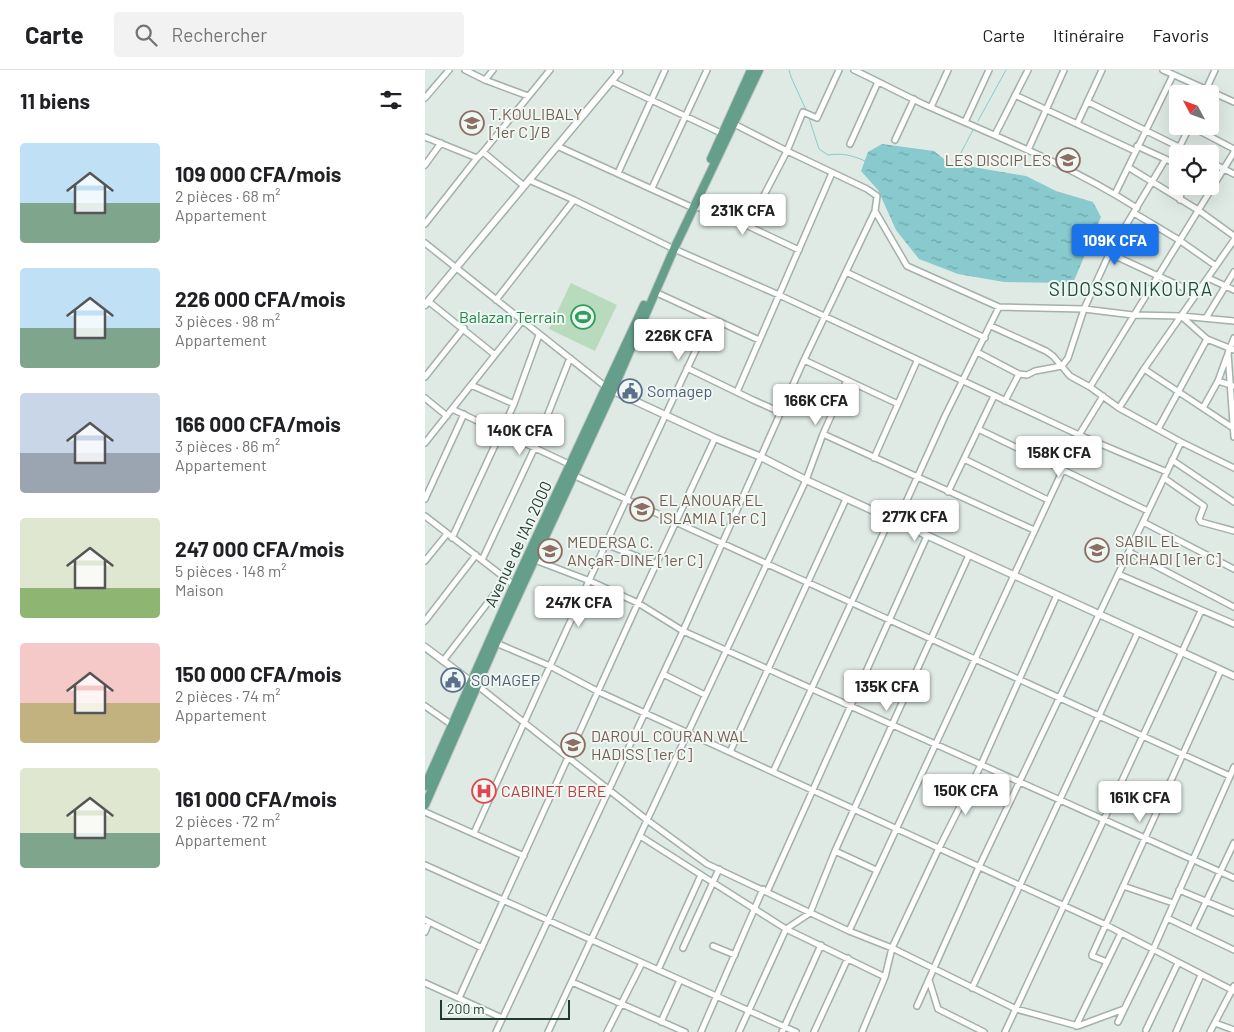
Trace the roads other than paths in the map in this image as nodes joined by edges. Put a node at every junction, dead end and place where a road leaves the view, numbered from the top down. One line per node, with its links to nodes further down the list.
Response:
1 (449, 70): 28 (street)
2 (465, 70): 20 (street)
3 (493, 70): 20 (street)
4 (550, 70): 26 (street)
5 (665, 70): 29 (street)
6 (707, 70): 35 (street)
7 (751, 70): 40 (main road, Avenue de l'An 2000)
8 (759, 70): 37 (main road, Avenue de l'An 2000)
9 (839, 70): 52 (street)
10 (854, 70): 22 (street)
11 (948, 70): 33 (street)
12 (989, 70): 36 (street)
13 (1028, 70): 25 (street)
14 (1064, 70): 34 (street)
15 (1102, 70): 31 (street)
16 (1163, 70): 19 (street)
17 (1215, 70): 24 (street)
18 (619, 71): 21 (street)
19 (1173, 75): 23 (street); 39 (street)
20 (485, 80): 26 (street)
21 (611, 81): 29 (street); 48 (street)
22 (878, 82): 30 (street); 46 (street)
23 (1193, 85)
24 (1208, 85)
25 (1015, 95): 34 (street); 41 (street)
26 (529, 96): 53 (street)
27 (1219, 96): 32 (street)
28 (425, 98)
29 (651, 99): 35 (street); 61 (street)
30 (914, 99): 33 (street); 44 (street)
31 (1087, 102): 38 (street); 39 (street)
32 (1234, 102)
33 (931, 107): 36 (street)
34 (1046, 110): 38 (street); 50 (street)
35 (686, 116): 40 (street); 67 (street)
36 (965, 122): 41 (street)
37 (734, 124): 52 (street); 72 (main road, Avenue de l'An 2000)
38 (1077, 124): 49 (street)
39 (1145, 131): 47 (street); 49 (street)
40 (723, 134): 72 (main road, Avenue de l'An 2000)
41 (995, 135): 50 (street)
42 (1206, 135): 51 (street)
43 (425, 137): 45 (street)
44 (895, 140)
45 (441, 143): 54 (street); 57 (street)
46 (850, 144)
47 (1175, 145)
48 (557, 146): 61 (street); 64 (street)
49 (1136, 149): 55 (street); 59 (street)
50 (1028, 150): 68 (street)
51 (1234, 150): 60 (street)
52 (787, 151): 62 (street); 78 (street)
53 (483, 152): 54 (street); 66 (street)
54 (477, 158): 76 (street)
55 (1165, 160): 56 (street); 65 (street)
56 (1169, 161)
57 (425, 165)
58 (1219, 166): 60 (street)
59 (1128, 167): 65 (street); 68 (street)
60 (1223, 168): 63 (street); 73 (street)
61 (618, 173): 67 (street)
62 (832, 173): 74 (street); 85 (street)
63 (1234, 174)
64 (529, 180): 66 (street); 70 (street)
65 (1153, 182): 71 (street); 75 (street)
66 (524, 186): 88 (street)
67 (652, 188): 72 (street)
68 (1115, 194): 75 (street)
69 (1181, 195): 71 (street)
70 (574, 200): 83 (street); 98 (street)
71 (1180, 200): 73 (street)
72 (692, 206): 78 (street); 83 (main road, Avenue de l'An 2000)
73 (1198, 210): 79 (street); 80 (street)
74 (875, 211): 89 (street); 100 (street)
75 (1135, 211): 80 (street); 86 (street)
76 (428, 215): 77 (street)
77 (425, 224)
78 (748, 226): 85 (street)
79 (1234, 236)
80 (1179, 240): 87 (street); 91 (street)
81 (1234, 240): 87 (street)
82 (425, 243): 88 (street)
83 (673, 248): 95 (main road, Avenue de l'An 2000); 97 (street); 133 (main road, Avenue de l'An 2000)
84 (1098, 248): 86 (street)
85 (799, 250): 97 (street)
86 (1110, 252): 91 (street); 101 (street)
87 (1216, 266): 92 (street)
88 (456, 267): 98 (street); 99 (street)
89 (846, 272): 103 (street); 112 (street)
90 (1234, 272): 93 (street)
91 (1158, 274): 96 (street); 102 (street)
92 (1207, 278): 93 (street); 96 (street)
93 (1225, 286): 94 (street); 106 (street)
94 (1234, 290)
95 (655, 292): 105 (street); 133 (main road, Avenue de l'An 2000)
96 (1197, 294): 104 (street)
97 (779, 295): 103 (street); 115 (street)
98 (496, 300): 107 (street)
99 (427, 303): 110 (street)
100 (999, 307): 101 (street); 109 (street)
101 (1084, 309): 102 (street); 122 (street)
102 (1133, 315): 104 (street); 132 (street)
103 (824, 316): 120 (street); 121 (street)
104 (1181, 316): 106 (street); 114 (street); 124 (street)
105 (711, 318): 115 (street); 123 (street)
106 (1206, 318): 108 (street)
107 (522, 321): 111 (street); 118 (street)
108 (1234, 321)
109 (991, 326): 112 (street); 122 (street)
110 (464, 328): 118 (street); 126 (street)
111 (539, 335): 119 (street); 140 (street)
112 (985, 338): 117 (street)
113 (1234, 338): 116 (street)
114 (1207, 339): 116 (street); 134 (street)
115 (759, 340): 135 (street)
116 (1230, 350): 129 (street); 131 (street)
117 (977, 352): 125 (street); 128 (street)
118 (495, 355): 130 (street)
119 (570, 358): 133 (street); 159 (street)
120 (804, 360): 127 (street); 145 (street)
121 (917, 361): 128 (street); 141 (street)
122 (1061, 366): 125 (street); 132 (street)
123 (687, 368): 135 (street); 147 (street)
124 (1144, 369): 134 (street); 142 (street)
125 (1019, 374): 139 (street)
126 (425, 377)
127 (847, 380): 141 (street); 153 (street)
128 (962, 381): 136 (street); 169 (street)
129 (1218, 381): 131 (street); 143 (street)
130 (471, 385): 140 (street); 144 (street)
131 (1232, 386): 149 (street)
132 (1090, 387): 137 (street)
133 (609, 389): 147 (street); 164 (main road, Avenue de l'An 2000); 168 (main road, Avenue de l'An 2000)
134 (1179, 391): 143 (street); 151 (street)
135 (737, 392): 145 (street)
136 (994, 396): 139 (street); 150 (street)
137 (1103, 396): 142 (street); 154 (street)
138 (425, 398): 148 (street)
139 (1005, 401): 154 (street)
140 (514, 404): 152 (street)
141 (898, 404): 161 (street)
142 (1119, 408): 151 (street)
143 (1203, 408): 149 (street)
144 (452, 409): 146 (street); 148 (street)
145 (780, 412): 160 (street)
146 (464, 414): 152 (street); 174 (street)
147 (665, 414): 156 (street); 175 (street)
148 (447, 416): 158 (street)
149 (1233, 428): 155 (street)
150 (978, 429): 162 (street); 166 (street)
151 (1158, 430): 157 (street)
152 (502, 431): 159 (street); 186 (street)
153 (823, 434): 161 (street); 171 (street)
154 (1079, 435): 166 (street); 167 (street)
155 (1234, 435)
156 (715, 438): 160 (street); 181 (street)
157 (1181, 442): 163 (street); 165 (street)
158 (425, 443)
159 (535, 447): 164 (street); 193 (street)
160 (761, 457): 171 (street); 188 (street)
161 (874, 458): 169 (street)
162 (964, 459): 172 (street); 176 (street)
163 (1172, 460): 167 (street); 177 (street)
164 (571, 465): 204 (main road, Avenue de l'An 2000)
165 (1234, 468)
166 (1063, 469): 176 (street); 178 (street)
167 (1167, 472): 170 (street)
168 (573, 475): 175 (street); 194 (main road, Avenue de l'An 2000)
169 (917, 478): 172 (street); 182 (street)
170 (1164, 478): 178 (street); 185 (street)
171 (806, 480): 173 (street); 196 (street)
172 (948, 492): 184 (street)
173 (846, 498): 180 (street); 203 (street)
174 (425, 499)
175 (626, 499): 181 (street); 189 (street)
176 (1048, 500): 184 (street)
177 (1234, 502)
178 (1148, 511): 183 (street)
179 (425, 516): 186 (street)
180 (890, 519): 182 (street); 206 (street)
181 (677, 522): 188 (street); 197 (street)
182 (897, 522): 187 (street)
183 (1143, 522): 190 (street); 198 (street)
184 (1034, 530): 200 (street)
185 (1234, 532)
186 (450, 536): 191 (street); 195 (street)
187 (927, 536): 192 (street); 211 (street)
188 (723, 543): 196 (street); 214 (street)
189 (605, 544): 197 (street); 202 (street)
190 (1129, 552): 199 (street); 208 (street)
191 (475, 555): 193 (street); 212 (street)
192 (969, 555): 200 (street); 216 (street)
193 (482, 560): 201 (street)
194 (535, 560): 202 (street); 217 (main road, Avenue de l'An 2000)
195 (425, 562)
196 (767, 563): 203 (street); 219 (street)
197 (657, 564): 207 (street)
198 (1234, 569)
199 (1118, 574): 209 (street); 210 (street)
200 (1013, 575): 205 (street); 221 (street)
201 (506, 579): 204 (street); 222 (street)
202 (590, 581): 207 (street); 223 (street)
203 (807, 582): 206 (street); 224 (street)
204 (514, 585): 229 (main road, Avenue de l'An 2000)
205 (1057, 595): 210 (street); 228 (street)
206 (851, 602): 211 (street); 230 (street)
207 (638, 604): 214 (street); 231 (street)
208 (1234, 607)
209 (1201, 611): 213 (street); 220 (street)
210 (1099, 615): 215 (street); 233 (street)
211 (890, 620): 216 (street); 235 (street)
212 (425, 621)
213 (1234, 624)
214 (683, 631): 219 (street); 226 (street)
215 (1137, 632): 220 (street); 237 (street)
216 (931, 639): 221 (street); 240 (street)
217 (496, 643): 223 (street); 229 (main road, Avenue de l'An 2000)
218 (425, 647): 222 (street)
219 (726, 651): 224 (street); 232 (street)
220 (1182, 652): 225 (street); 242 (street)
221 (975, 659): 228 (street); 243 (street)
222 (443, 661): 229 (street)
223 (550, 666): 231 (street); 238 (street)
224 (768, 669): 230 (street); 244 (street)
225 (1221, 670): 227 (street); 245 (street)
226 (663, 674): 232 (street); 236 (street)
227 (1234, 676)
228 (1019, 679): 233 (street); 247 (street)
229 (475, 685): 238 (street); 239 (main road, Avenue de l'An 2000); 256 (main road, Avenue de l'An 2000)
230 (812, 689): 235 (street); 249 (street)
231 (599, 692): 236 (street); 246 (street)
232 (705, 695): 241 (street)
233 (1059, 698): 237 (street); 251 (street)
234 (425, 706): 239 (street)
235 (851, 706): 240 (street); 254 (street)
236 (645, 712): 241 (street); 253 (street)
237 (1098, 716): 242 (street); 255 (street)
238 (524, 722): 246 (street); 262 (street)
239 (452, 725): 252 (main road, Avenue de l'An 2000)
240 (893, 725): 243 (street); 257 (street)
241 (688, 733): 244 (street); 259 (street)
242 (1143, 736): 245 (street); 260 (street)
243 (936, 745): 247 (street); 261 (street)
244 (730, 752): 249 (street)
245 (1183, 754): 250 (street); 264 (street)
246 (569, 758): 253 (street); 268 (street)
247 (981, 765): 251 (street); 266 (street)
248 (1234, 767): 250 (street)
249 (773, 772): 254 (street)
250 (1230, 776): 269 (street)
251 (1019, 782): 255 (street); 271 (street)
252 (425, 786)
253 (609, 790): 259 (street); 291 (street)
254 (813, 790): 257 (street); 280 (street)
255 (1059, 800): 260 (street); 278 (street)
256 (425, 805)
257 (854, 809): 261 (street); 267 (street)
258 (425, 812): 262 (street)
259 (647, 820): 263 (street); 272 (street)
260 (1104, 821): 264 (street); 285 (street)
261 (896, 828): 266 (street); 273 (street)
262 (474, 834): 268 (street)
263 (640, 836): 275 (street); 298 (street)
264 (1145, 838): 269 (street); 279 (street)
265 (1234, 843): 274 (street)
266 (939, 848): 271 (street); 303 (street)
267 (835, 851): 273 (street); 287 (street)
268 (524, 856): 282 (street)
269 (1193, 860): 274 (street); 281 (street)
270 (425, 865): 282 (street)
271 (979, 867): 278 (street); 311 (street)
272 (719, 869): 277 (street); 280 (street)
273 (876, 870): 295 (street)
274 (1220, 872): 276 (street); 283 (street)
275 (701, 875): 277 (street); 312 (street)
276 (1234, 878)
277 (713, 882): 286 (street); 302 (street)
278 (1020, 886): 285 (street); 319 (street)
279 (1123, 886): 284 (street); 292 (street)
280 (765, 890): 286 (street); 287 (street)
281 (1179, 890): 283 (street); 284 (street)
282 (503, 901): 291 (street); 301 (street)
283 (1207, 901): 288 (street); 294 (street)
284 (1173, 903): 289 (street)
285 (1064, 907): 292 (street); 325 (street)
286 (755, 908): 293 (street); 306 (street)
287 (810, 913): 293 (street); 295 (street)
288 (1234, 913)
289 (1167, 918): 294 (street); 304 (street)
290 (427, 921): 296 (street); 301 (street)
291 (549, 921): 298 (street); 328 (street)
292 (1106, 925): 297 (street); 308 (street)
293 (786, 929): 299 (street); 327 (street)
294 (1193, 930): 305 (street)
295 (849, 931): 303 (street)
296 (425, 932)
297 (1121, 933): 304 (street); 308 (street)
298 (591, 940): 309 (street); 317 (street)
299 (821, 945): 307 (street); 333 (street)
300 (713, 946): 306 (street)
301 (482, 948): 322 (street)
302 (683, 948)
303 (892, 948): 311 (street); 314 (street)
304 (1153, 950): 310 (street); 326 (street)
305 (1234, 950)
306 (735, 955): 321 (street)
307 (847, 958): 314 (street); 343 (street)
308 (1107, 962): 332 (street)
309 (642, 963): 312 (street); 323 (street)
310 (1178, 963): 313 (street); 334 (street)
311 (934, 968): 315 (street); 319 (street)
312 (658, 970): 316 (street)
313 (1201, 975): 320 (street); 347 (street)
314 (885, 977): 344 (street)
315 (929, 979): 324 (street); 345 (street)
316 (680, 980): 321 (street); 329 (street)
317 (572, 982): 323 (street); 337 (street)
318 (425, 983): 322 (street)
319 (972, 988): 325 (street)
320 (1233, 989): 331 (street)
321 (716, 997): 327 (street); 340 (street)
322 (459, 998): 328 (street)
323 (622, 1004): 329 (street); 338 (street)
324 (917, 1006)
325 (1016, 1009): 332 (street); 346 (street)
326 (1124, 1009): 330 (street); 332 (street)
327 (748, 1011): 333 (street); 341 (street)
328 (502, 1018): 336 (street)
329 (661, 1022): 339 (street)
330 (1118, 1022)
331 (1215, 1023): 335 (street); 348 (street)
332 (1076, 1026)
333 (783, 1029): 342 (street)
334 (1146, 1030)
335 (1234, 1030)
336 (496, 1032)
337 (548, 1032)
338 (607, 1032)
339 (685, 1032)
340 (701, 1032)
341 (739, 1032)
342 (796, 1032)
343 (814, 1032)
344 (862, 1032)
345 (984, 1032)
346 (1005, 1032)
347 (1176, 1032)
348 (1210, 1032)

